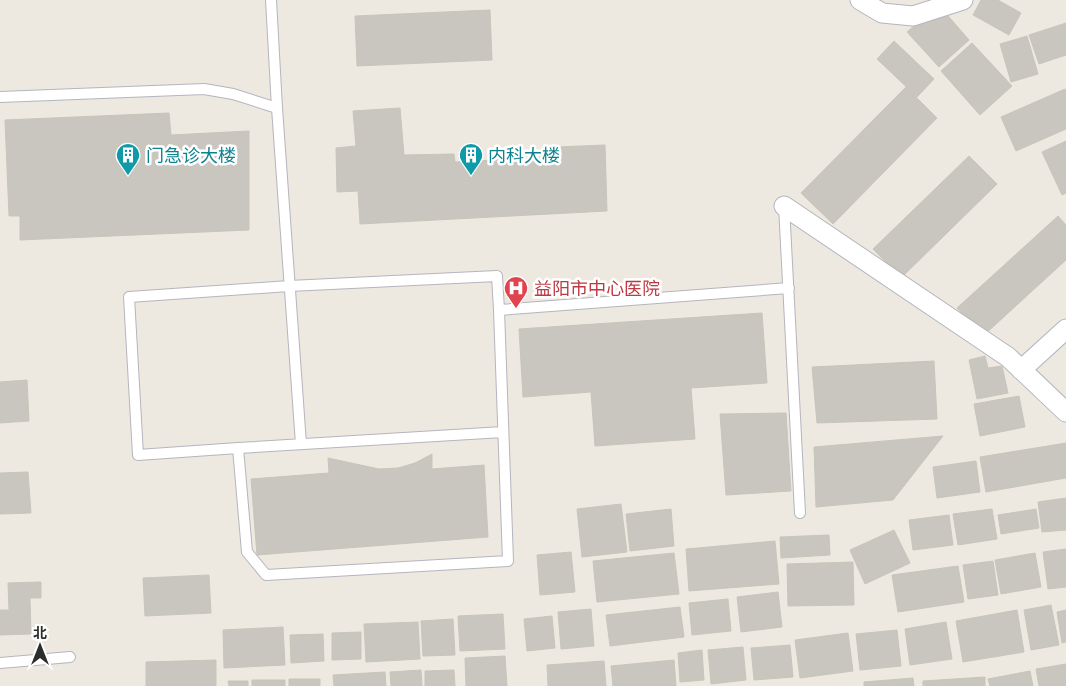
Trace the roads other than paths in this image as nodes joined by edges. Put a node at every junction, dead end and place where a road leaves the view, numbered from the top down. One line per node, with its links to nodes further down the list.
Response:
1 (271, 0): 5 (lane)
2 (860, 0): 3 (street)
3 (963, 0)
4 (0, 97): 5 (lane)
5 (277, 108): 7 (lane)
6 (784, 206): 8 (lane); 11 (street)
7 (290, 286): 9 (lane); 14 (lane); 15 (lane)
8 (789, 288): 9 (lane); 16 (lane)
9 (499, 310): 13 (lane)
10 (1066, 330): 11 (street)
11 (1021, 370): 12 (street)
12 (1066, 412)
13 (503, 432): 14 (lane); 15 (lane)
14 (301, 444): 15 (lane)
15 (238, 448)
16 (800, 512)
17 (70, 657): 18 (lane)
18 (0, 663)

